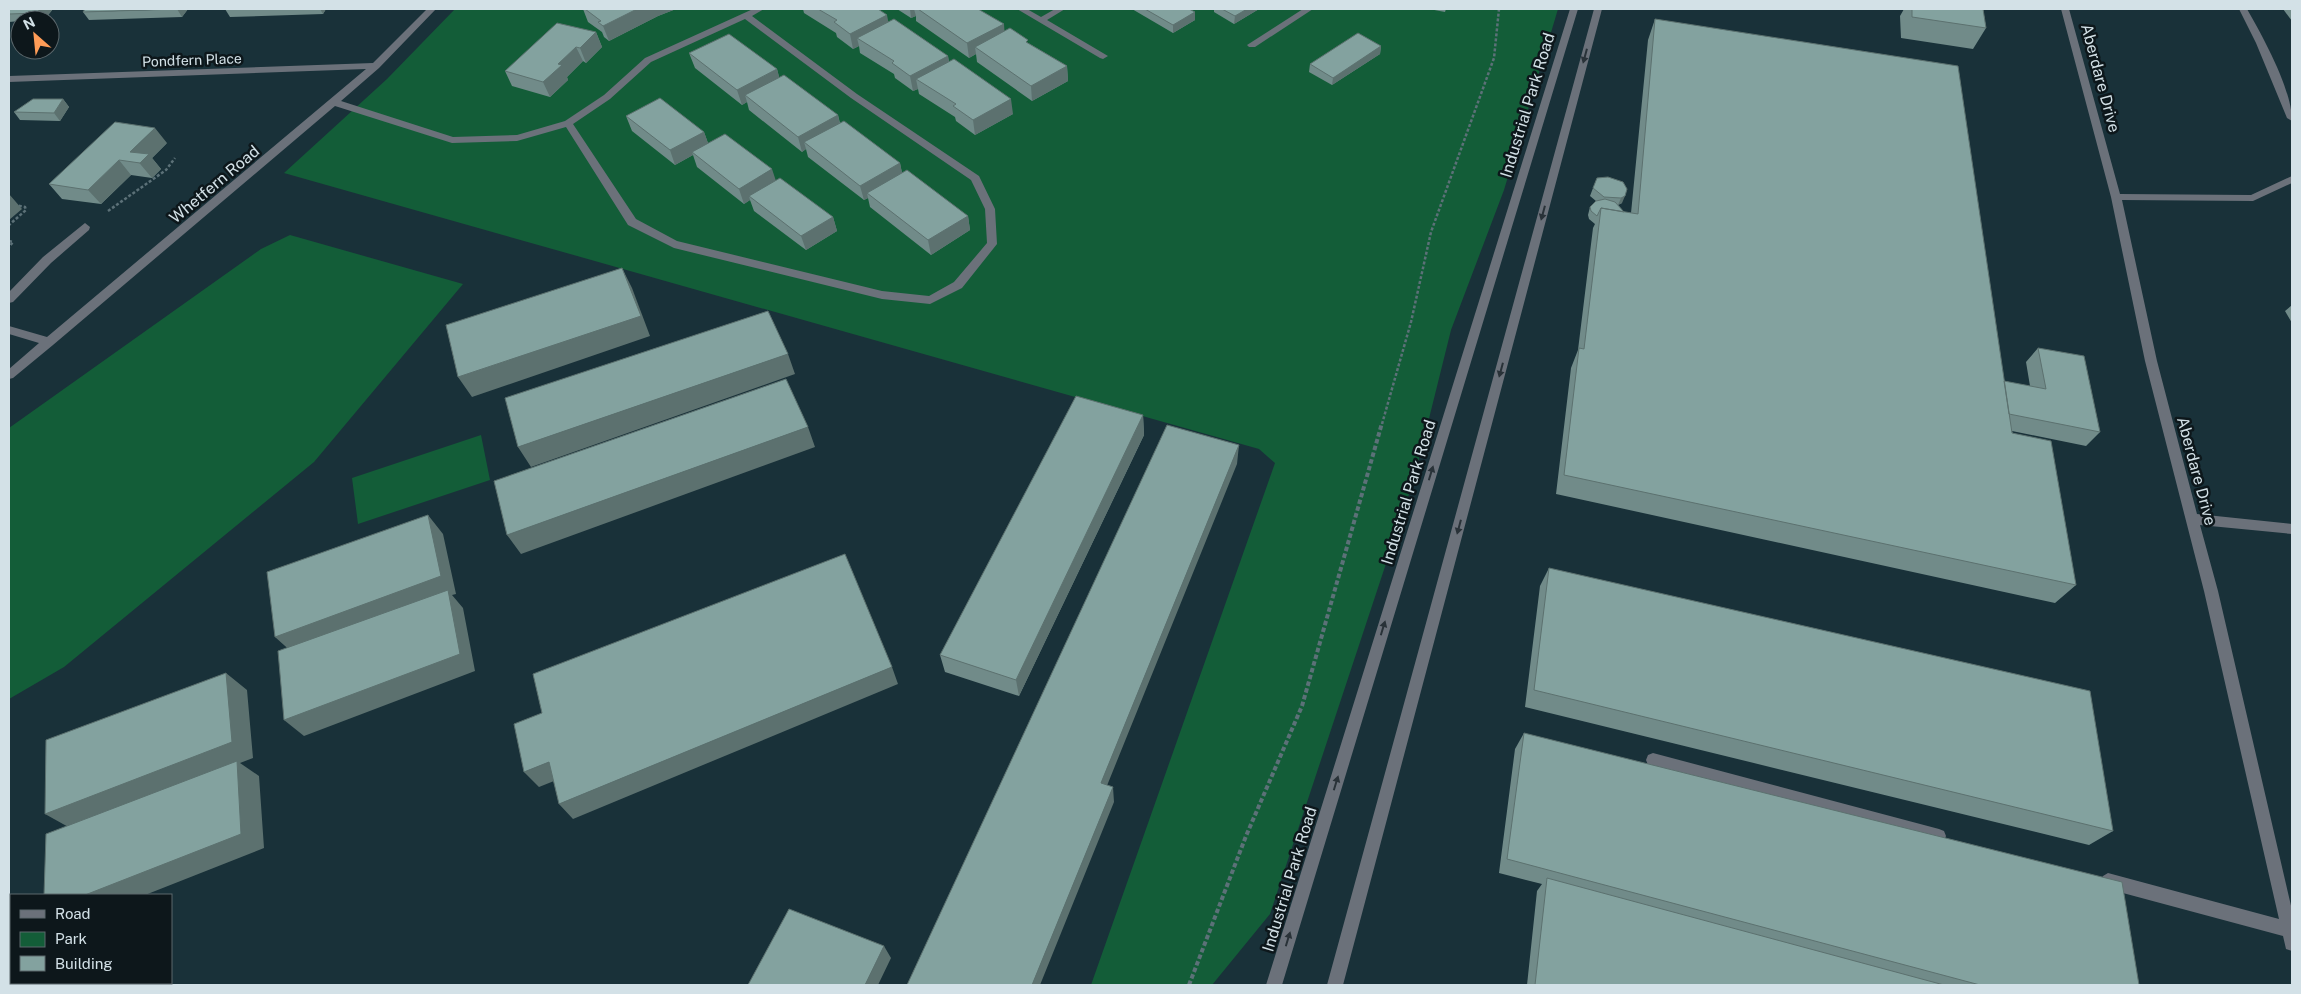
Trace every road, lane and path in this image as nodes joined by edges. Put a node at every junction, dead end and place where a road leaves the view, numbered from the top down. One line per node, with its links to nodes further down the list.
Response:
1 (432, 9): 15 (street, Whetfern Road)
2 (760, 9): 11 (street)
3 (1022, 9): 12 (street)
4 (1061, 9): 12 (street)
5 (1309, 9): 13 (street)
6 (1499, 9): 38 (path)
7 (1574, 9): 39 (street, Industrial Park Road, one-way to 7)
8 (1598, 9): 40 (street, one-way to 40)
9 (2066, 9): 22 (street, Aberdare Drive)
10 (2243, 9): 18 (street)
11 (746, 16): 19 (street); 19 (street)
12 (1041, 20): 14 (street)
13 (1252, 45)
14 (1103, 56)
15 (376, 66): 16 (street, Pondfern Place); 17 (street, Whetfern Road)
16 (9, 79)
17 (334, 102): 19 (street); 30 (street, Whetfern Road)
18 (2292, 118)
19 (568, 123)
20 (175, 158): 25 (path)
21 (2292, 179): 22 (street)
22 (2116, 197): 32 (street, Aberdare Drive)
23 (9, 204): 24 (path)
24 (9, 225)
25 (85, 227): 28 (street)
26 (9, 241): 27 (path)
27 (9, 247)
28 (9, 298)
29 (9, 330): 30 (street)
30 (49, 342): 31 (street, Whetfern Road)
31 (9, 375)
32 (2193, 519): 33 (street); 37 (street, Aberdare Drive)
33 (2292, 529)
34 (1653, 760): 35 (street)
35 (1952, 840)
36 (2096, 878): 37 (street)
37 (2291, 936)
38 (1189, 985)
39 (1274, 985)
40 (1335, 985)

